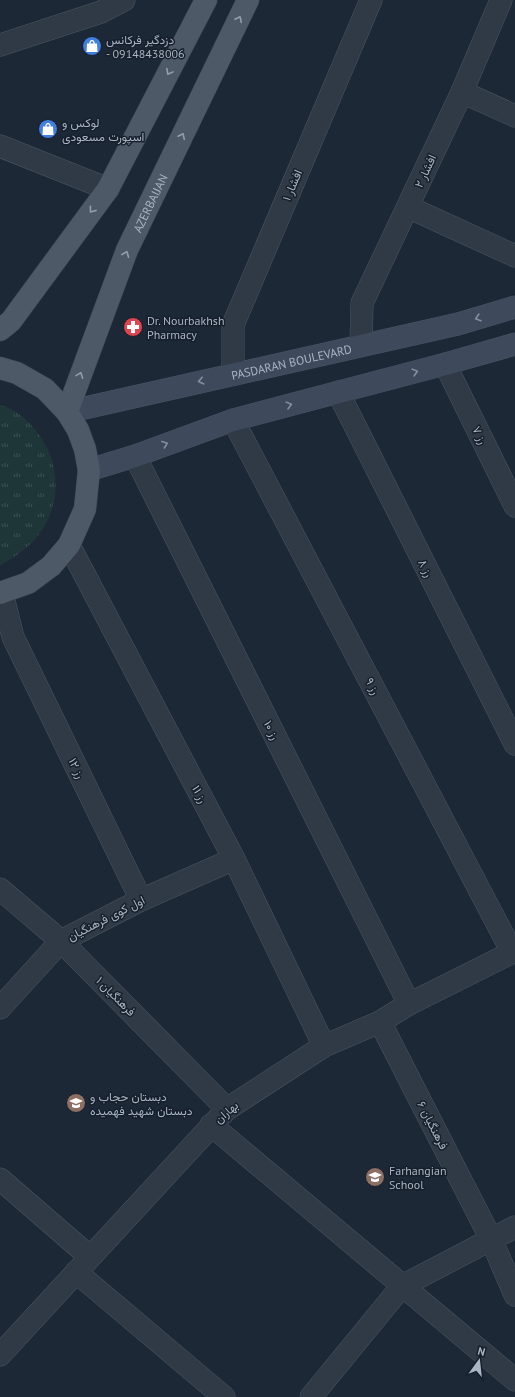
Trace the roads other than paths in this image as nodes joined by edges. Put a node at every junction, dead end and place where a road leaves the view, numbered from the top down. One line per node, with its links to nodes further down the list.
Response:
1 (124, 0): 6 (street)
2 (206, 0): 10 (main road, one-way to 10)
3 (248, 0): 21 (main road, AZERBAIJAN, one-way to 3)
4 (371, 0): 19 (street, افشار ۱)
5 (501, 0): 7 (street, افشار ۲)
6 (0, 45)
7 (462, 92): 8 (street); 11 (street, افشار ۲)
8 (515, 116)
9 (0, 146): 10 (street)
10 (108, 189): 14 (main road, one-way to 14)
11 (408, 207): 12 (street); 16 (street, افشار ۲)
12 (515, 256)
13 (515, 306): 16 (main road, PASDARAN BOULEVARD, one-way to 16)
14 (4, 322)
15 (515, 344): 17 (main road)
16 (361, 345): 19 (main road, PASDARAN BOULEVARD)
17 (445, 364): 20 (main road, one-way to 17); 25 (street, رز ۷)
18 (0, 368): 21 (main road)
19 (233, 374): 21 (main road, PASDARAN BOULEVARD, one-way to 21)
20 (338, 392): 22 (main road, one-way to 20); 29 (street, رز ۸)
21 (67, 412): 24 (main road)
22 (233, 420): 23 (main road, one-way to 22); 34 (street, رز ۹)
23 (135, 456): 24 (main road); 35 (street, رز ۱۰)
24 (88, 470): 26 (main road)
25 (515, 506)
26 (69, 545): 27 (main road); 30 (street, رز ۱۱)
27 (1, 593): 28 (street, رز ۱۲)
28 (6, 644): 32 (street, رز ۱۲)
29 (515, 744)
30 (234, 860): 32 (street, اول کوی فرهنگیان); 38 (street, رز ۱۱)
31 (0, 889): 33 (street, فرهنگیان ۱)
32 (141, 900): 33 (street, اول کوی فرهنگیان)
33 (61, 941): 36 (street, اول کوی فرهنگیان); 39 (street, فرهنگیان ۱)
34 (514, 951): 35 (street, بهاران)
35 (409, 1004): 37 (street, بهاران)
36 (0, 1008)
37 (380, 1022): 38 (street, بهاران); 43 (street, فرهنگیان ۶)
38 (324, 1046): 39 (street, بهاران)
39 (226, 1108): 40 (street, بهاران)
40 (211, 1125): 44 (street, بهاران); 45 (street)
41 (0, 1179): 44 (street)
42 (515, 1227): 43 (street)
43 (491, 1239): 45 (street); 46 (street, فرهنگیان ۶)
44 (83, 1264): 47 (street, بهاران); 49 (street)
45 (402, 1286): 48 (street); 50 (street)
46 (515, 1295)
47 (0, 1355)
48 (515, 1380)
49 (224, 1397)
50 (311, 1397)

